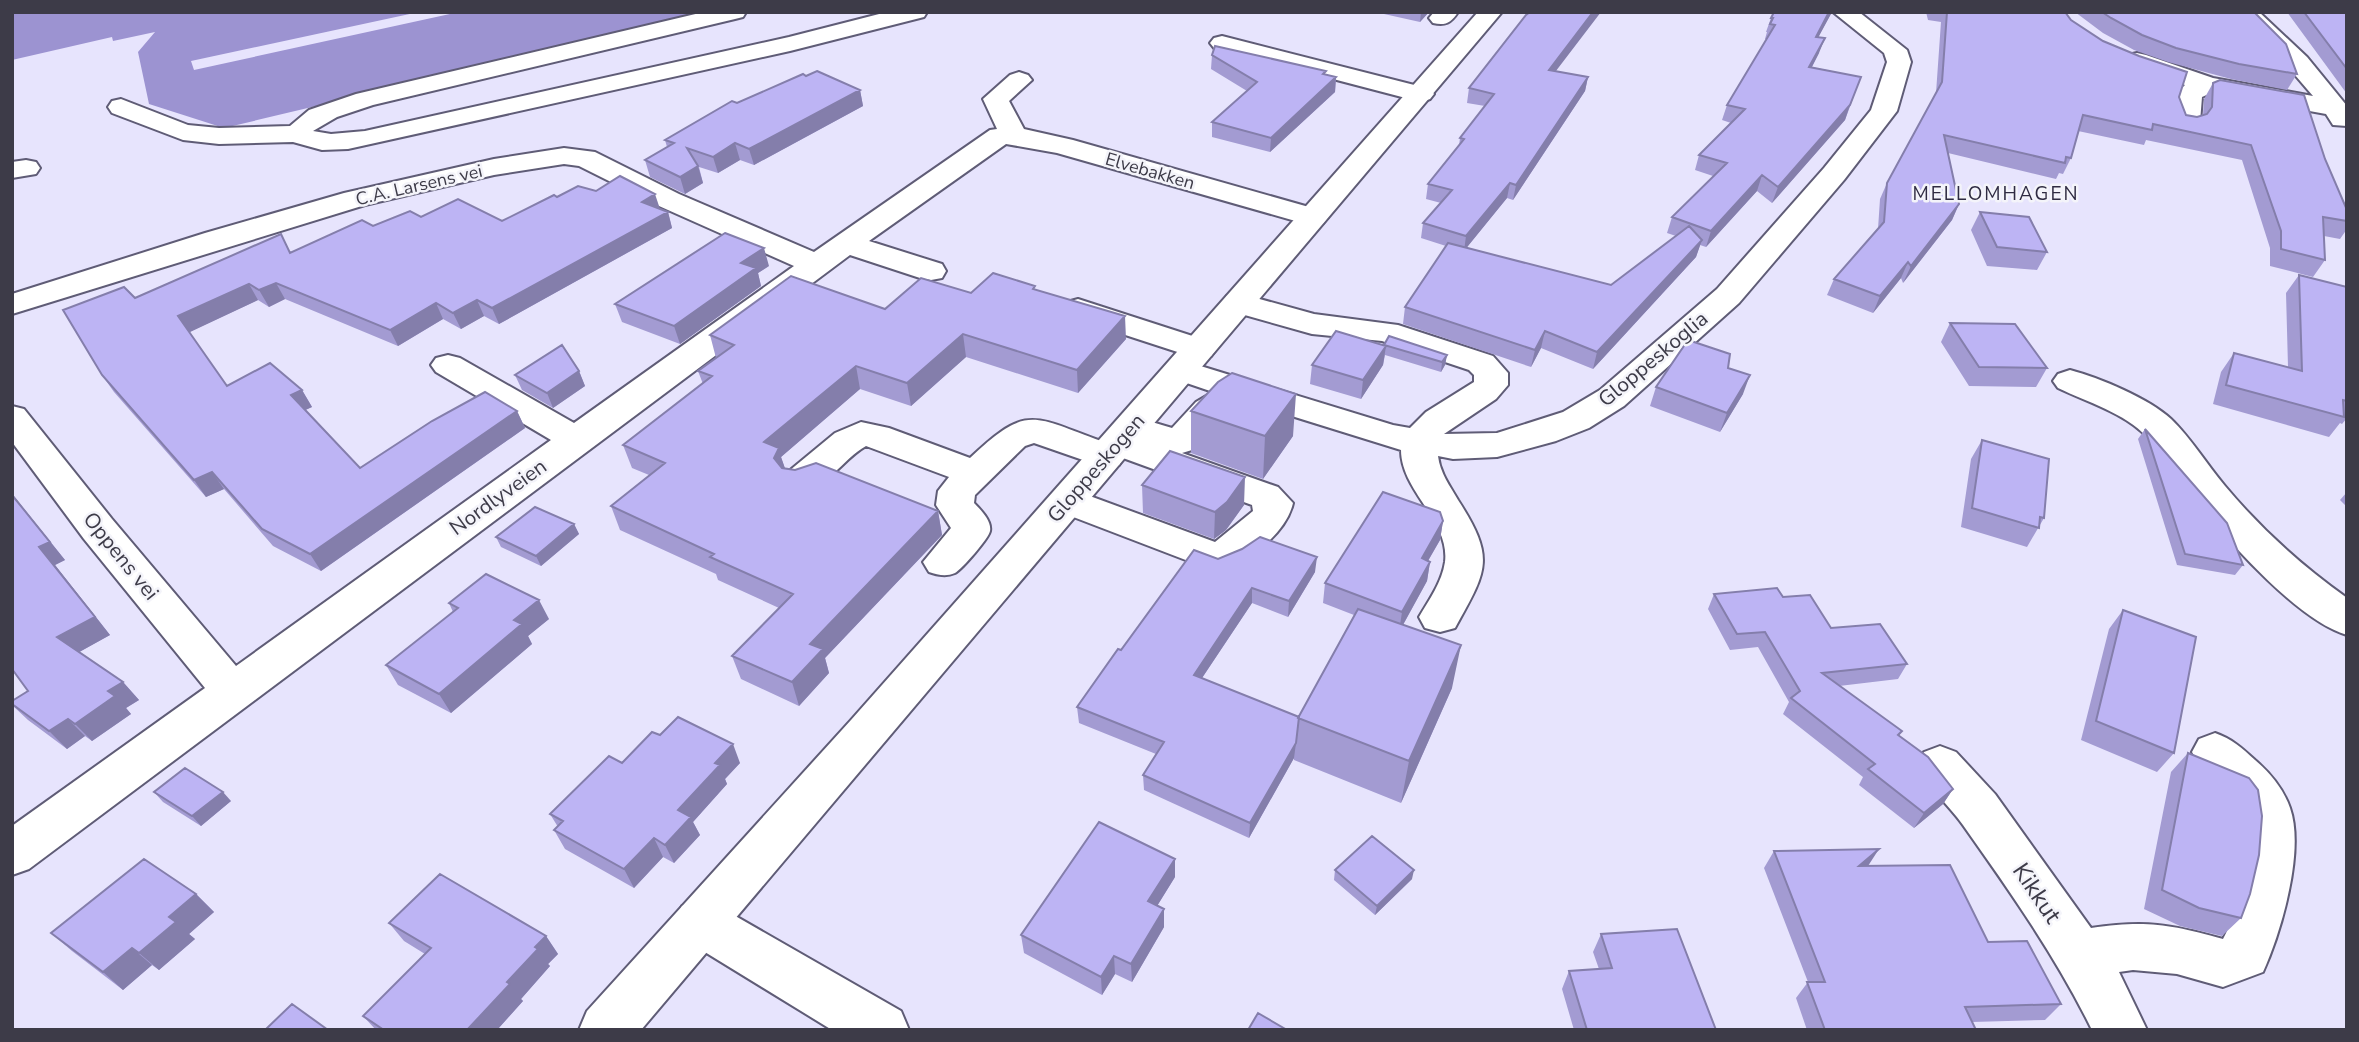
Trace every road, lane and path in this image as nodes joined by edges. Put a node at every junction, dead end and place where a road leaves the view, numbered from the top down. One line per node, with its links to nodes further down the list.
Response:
1 (735, 12): 14 (street)
2 (916, 12): 14 (street)
3 (1491, 12): 10 (street, Gloppeskogen)
4 (1844, 12): 29 (street, Gloppeskoglia)
5 (2245, 12): 12 (street)
6 (1222, 43): 10 (street)
7 (2112, 50): 9 (street)
8 (1019, 80): 15 (street)
9 (2208, 85): 12 (street); 13 (street)
10 (1421, 94): 16 (street, Gloppeskogen)
11 (121, 107): 14 (street)
12 (2343, 108)
13 (2188, 122)
14 (298, 134)
15 (1000, 139): 16 (street, Elvebakken); 17 (street, Nordlyveien)
16 (1313, 217): 20 (street, Gloppeskogen)
17 (830, 253): 18 (street, C.A. Larsens vei); 21 (street, C.A. Larsens vei); 27 (street, Nordlyveien)
18 (931, 271)
19 (1050, 300): 22 (street, Gloppeskoglia)
20 (1238, 303): 22 (street, Gloppeskogen); 29 (street)
21 (12, 304)
22 (1190, 359): 25 (street, Gloppeskoglia); 28 (street, Gloppeskogen)
23 (448, 365): 27 (street)
24 (2070, 381): 35 (street)
25 (1237, 387): 28 (street); 29 (street, Gloppeskoglia)
26 (12, 417): 36 (street, Oppens vei)
27 (578, 439): 36 (street, Nordlyveien)
28 (1118, 442): 30 (street); 32 (street, Gloppeskogen); 32 (street)
29 (1419, 443): 34 (street)
30 (975, 473): 31 (street); 33 (street)
31 (802, 480)
32 (1068, 501): 40 (street, Gloppeskogen)
33 (943, 562)
34 (1440, 617)
35 (2347, 620)
36 (233, 692): 39 (street, Nordlyveien)
37 (2215, 752): 41 (street)
38 (1940, 765): 41 (street, Kikkut)
39 (12, 854)
40 (700, 922): 42 (street, Gloppeskogen); 43 (street)
41 (2078, 954): 44 (street, Kikkut)
42 (606, 1030)
43 (882, 1030)
44 (2120, 1030)

